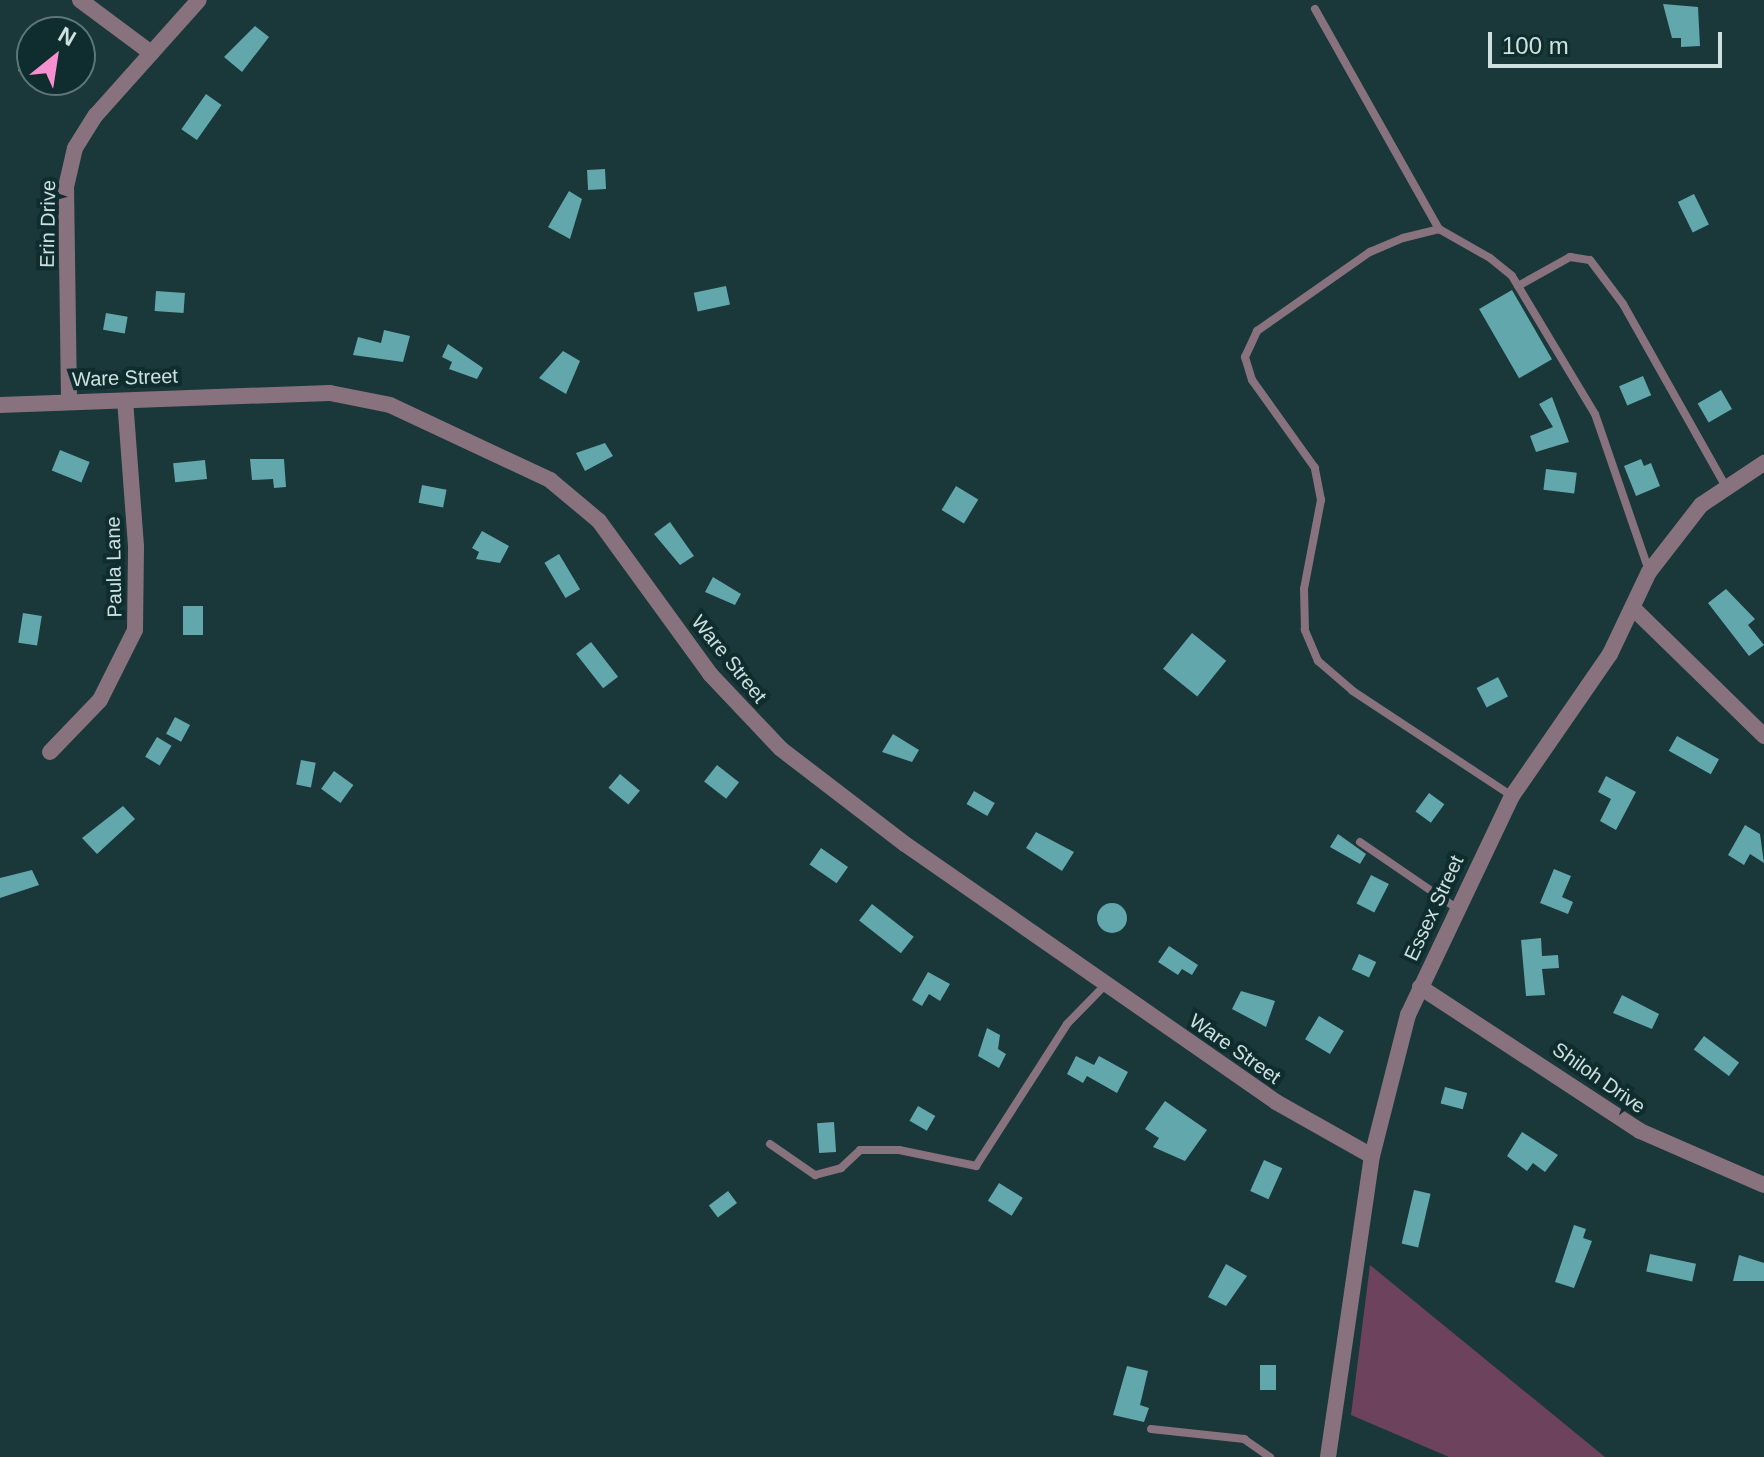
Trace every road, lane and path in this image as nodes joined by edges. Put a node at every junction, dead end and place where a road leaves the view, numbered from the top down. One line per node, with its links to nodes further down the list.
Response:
1 (80, 0): 4 (street)
2 (199, 0): 4 (street, Erin Drive)
3 (1315, 9): 5 (lane)
4 (151, 53): 7 (street, Erin Drive)
5 (1439, 229): 6 (lane); 16 (lane)
6 (1518, 286): 11 (lane); 12 (lane)
7 (69, 399): 8 (street, Ware Street); 9 (street, Ware Street)
8 (125, 401): 15 (street, Paula Lane); 19 (street, Ware Street)
9 (0, 405)
10 (1764, 463): 11 (street, Essex Street)
11 (1726, 487): 12 (street, Essex Street)
12 (1649, 572): 13 (street, Essex Street)
13 (1634, 609): 14 (street); 16 (street, Essex Street)
14 (1764, 736)
15 (50, 752)
16 (1512, 796): 18 (street, Essex Street)
17 (1360, 842): 18 (lane)
18 (1455, 907): 20 (street, Essex Street)
19 (1106, 984): 21 (lane); 22 (street, Ware Street)
20 (1420, 987): 22 (street, Essex Street); 23 (street, Shiloh Drive)
21 (770, 1144)
22 (1372, 1156): 26 (street, Essex Street)
23 (1764, 1185)
24 (1151, 1429): 25 (lane)
25 (1270, 1457)
26 (1328, 1457)

